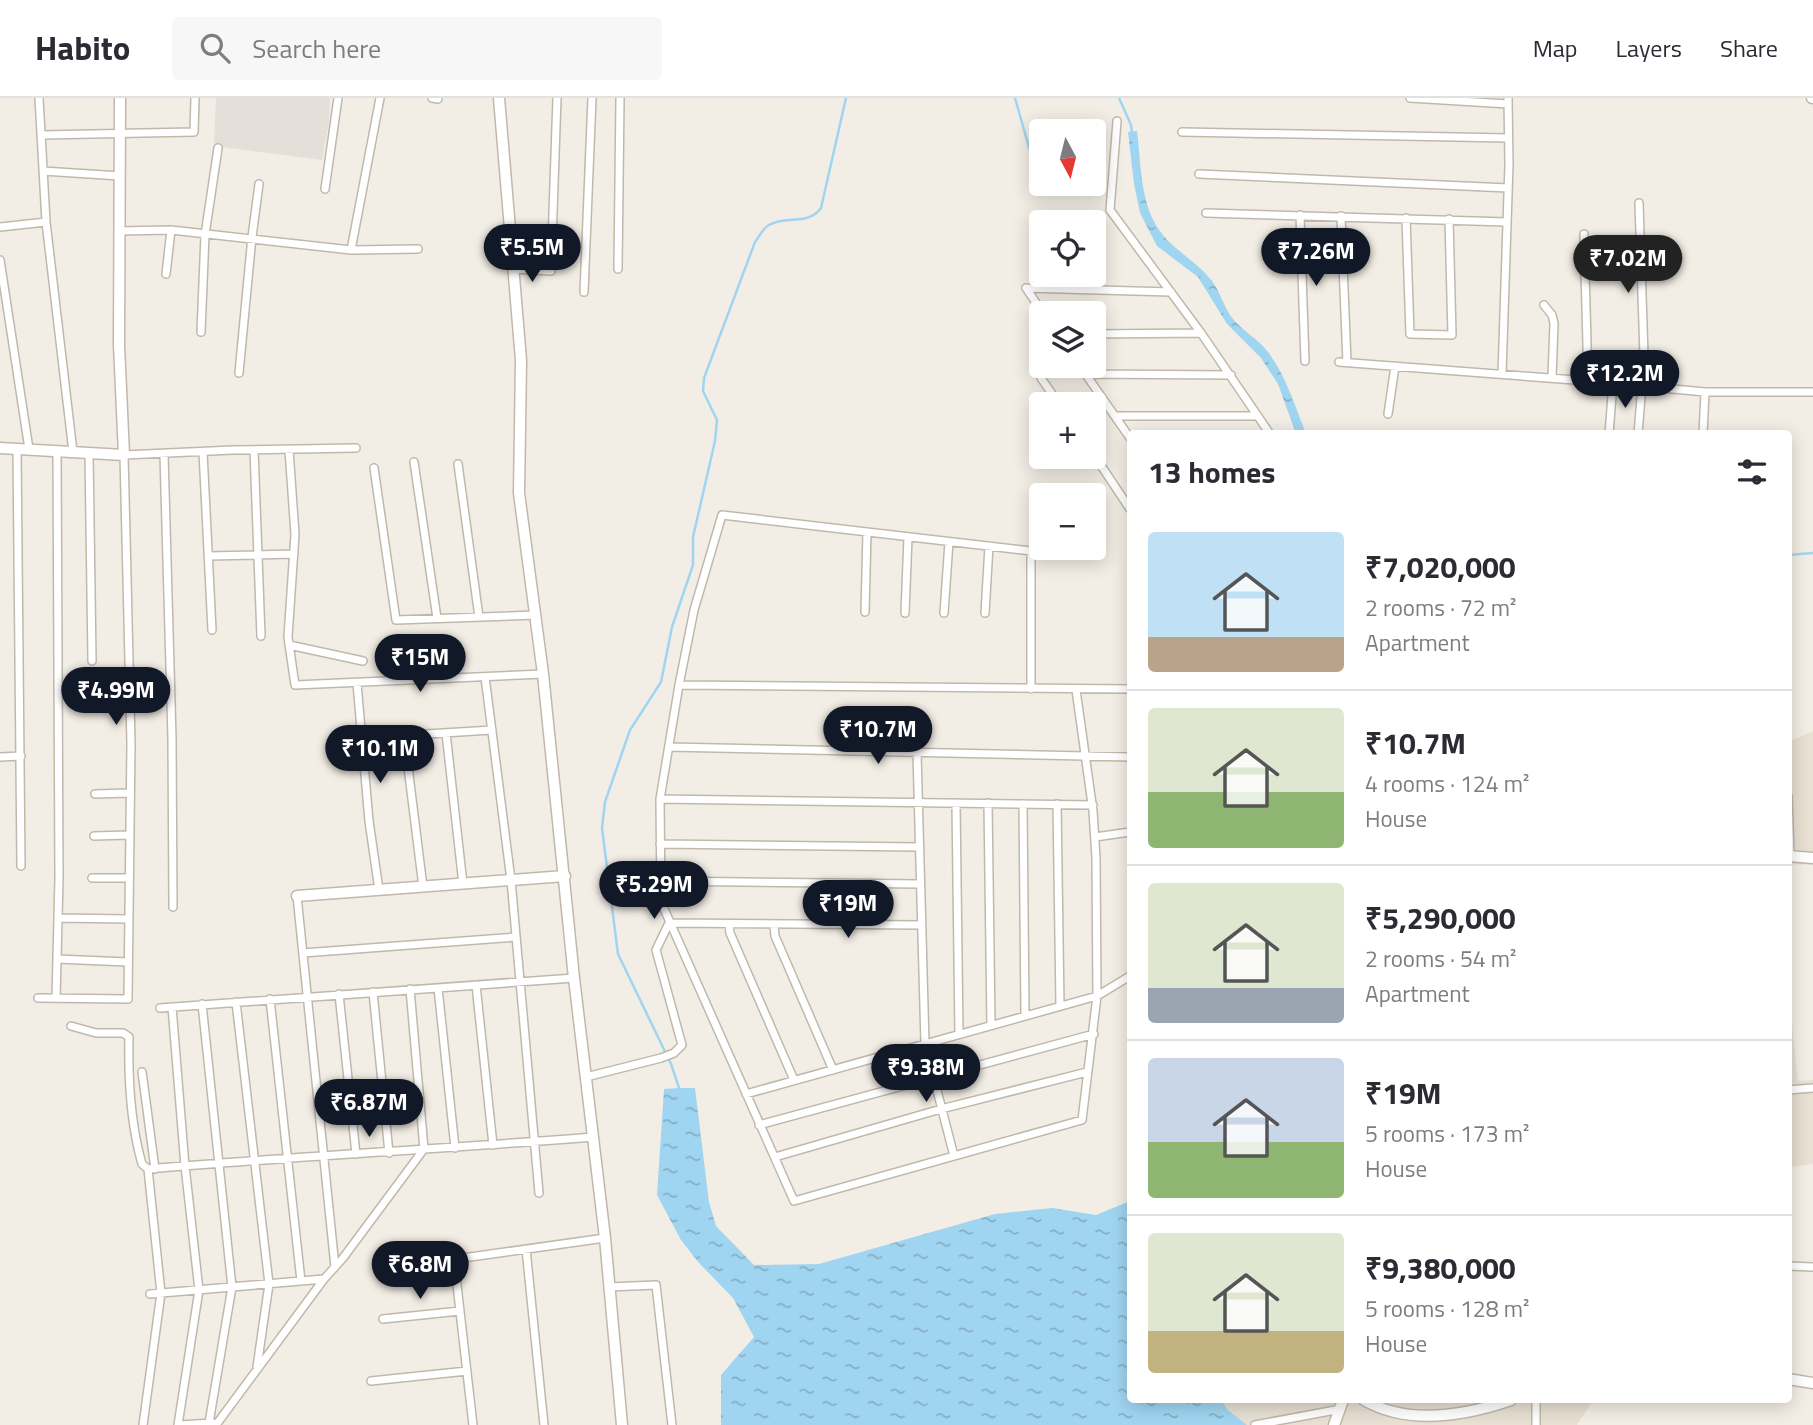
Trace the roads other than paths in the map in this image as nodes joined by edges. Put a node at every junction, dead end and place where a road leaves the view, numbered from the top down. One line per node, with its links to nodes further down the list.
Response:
1 (39, 98): 14 (street)
2 (120, 98): 15 (street)
3 (195, 98): 15 (street)
4 (338, 98): 23 (street)
5 (380, 98): 41 (street)
6 (499, 98): 37 (street)
7 (557, 98): 38 (street)
8 (592, 98): 46 (street)
9 (621, 98): 44 (street)
10 (1410, 98): 11 (street)
11 (1508, 101): 16 (street)
12 (1117, 121): 47 (street)
13 (1182, 132): 16 (street)
14 (41, 135): 15 (street); 18 (street)
15 (121, 136): 20 (street)
16 (1508, 138): 22 (street)
17 (218, 148): 36 (street)
18 (43, 171): 20 (street); 30 (street)
19 (1199, 174): 22 (street)
20 (120, 176): 34 (street)
21 (260, 184): 39 (street)
22 (1508, 188): 31 (street)
23 (325, 189)
24 (1639, 203): 63 (street)
25 (1206, 213): 26 (street)
26 (1300, 215): 27 (street); 53 (street)
27 (1341, 216): 28 (street); 54 (street)
28 (1406, 218): 29 (street); 29 (street)
29 (1449, 219): 31 (street)
30 (46, 222): 32 (street); 81 (street)
31 (1507, 222): 57 (street)
32 (0, 227)
33 (171, 230): 34 (street); 36 (street); 45 (street)
34 (119, 231): 85 (street)
35 (1584, 234): 61 (street)
36 (205, 235): 39 (street); 50 (street)
37 (511, 235): 38 (street); 43 (street)
38 (553, 236): 43 (street)
39 (252, 237): 41 (street); 55 (street)
40 (418, 249): 41 (street)
41 (351, 250)
42 (0, 260): 77 (street)
43 (514, 269): 102 (street)
44 (618, 269)
45 (166, 274)
46 (584, 292)
47 (1171, 292): 48 (street); 51 (street)
48 (1035, 301)
49 (1544, 305): 60 (street)
50 (201, 332)
51 (1201, 333): 52 (street); 58 (street)
52 (1106, 334)
53 (1305, 361)
54 (1395, 366): 57 (street); 66 (street)
55 (239, 373)
56 (1106, 374): 58 (street)
57 (1502, 374): 60 (street)
58 (1231, 375): 68 (street)
59 (1089, 378): 67 (street)
60 (1552, 378): 61 (street)
61 (1588, 381): 62 (street)
62 (1614, 383): 63 (street); 70 (street)
63 (1644, 385): 64 (street); 71 (street)
64 (1705, 392): 65 (street); 72 (street)
65 (1813, 392)
66 (1388, 414)
67 (1115, 416): 68 (street); 73 (street)
68 (1258, 416): 69 (street)
69 (1267, 430)
70 (1609, 430)
71 (1638, 430)
72 (1703, 430)
73 (1127, 434)
74 (356, 448): 79 (street)
75 (0, 449): 76 (street)
76 (17, 449): 77 (street); 123 (street)
77 (29, 449): 80 (street)
78 (254, 450): 79 (street); 82 (street); 96 (street)
79 (289, 450): 95 (street)
80 (57, 451): 81 (street); 156 (street)
81 (74, 452): 83 (street)
82 (203, 452): 84 (street); 97 (street)
83 (89, 453): 85 (street); 108 (street)
84 (164, 454): 85 (street); 155 (street)
85 (124, 455): 127 (street)
86 (414, 462): 104 (street)
87 (458, 464): 103 (street)
88 (374, 468): 104 (street)
89 (1103, 469): 90 (street)
90 (1127, 504)
91 (867, 532): 92 (street); 98 (street); 113 (street)
92 (908, 537): 93 (street); 99 (street)
93 (949, 542): 94 (street); 100 (street)
94 (989, 547): 101 (street); 114 (street)
95 (294, 554): 96 (street); 107 (street)
96 (258, 555): 97 (street); 106 (street)
97 (208, 556): 105 (street)
98 (865, 612)
99 (905, 612)
100 (944, 613)
101 (985, 613)
102 (536, 615): 103 (street); 110 (street)
103 (479, 617): 104 (street)
104 (437, 618)
105 (212, 630)
106 (261, 636)
107 (289, 645): 109 (street); 112 (street)
108 (92, 661)
109 (363, 661)
110 (544, 674): 111 (street); 145 (street)
111 (485, 677): 112 (street); 117 (street)
112 (357, 682): 120 (street)
113 (679, 685): 114 (street); 121 (street)
114 (1031, 689): 116 (street)
115 (1127, 689): 116 (street)
116 (1076, 690): 125 (street)
117 (492, 730): 118 (street); 148 (street)
118 (446, 733): 119 (street); 150 (street)
119 (404, 735): 120 (street); 152 (street)
120 (361, 738): 153 (street)
121 (669, 747): 122 (street); 129 (street)
122 (917, 753): 125 (street); 130 (street)
123 (20, 756): 124 (street); 144 (street)
124 (0, 757)
125 (1087, 757): 126 (street); 135 (street)
126 (1127, 757)
127 (129, 793): 128 (street); 137 (street)
128 (95, 794)
129 (660, 799): 130 (street); 140 (street)
130 (918, 802): 131 (street); 141 (street)
131 (956, 803): 132 (street); 187 (street)
132 (988, 803): 133 (street); 186 (street)
133 (1023, 804): 134 (street); 184 (street)
134 (1057, 804): 135 (street); 181 (street)
135 (1093, 805): 139 (street)
136 (1127, 832): 139 (street)
137 (129, 835): 138 (street); 147 (street)
138 (94, 836)
139 (1095, 837): 175 (street)
140 (660, 844): 141 (street); 149 (street)
141 (919, 847): 151 (street)
142 (1792, 856): 143 (street)
143 (1813, 858)
144 (21, 866)
145 (565, 876): 148 (street); 166 (street)
146 (92, 878): 147 (street)
147 (129, 878): 157 (street)
148 (511, 880): 150 (street); 162 (street)
149 (662, 881): 151 (street); 158 (street)
150 (463, 884): 152 (street)
151 (920, 884): 160 (street)
152 (423, 887): 153 (street)
153 (379, 890): 154 (street)
154 (297, 896): 163 (street)
155 (173, 907)
156 (58, 918): 157 (street); 164 (street)
157 (128, 919): 165 (street)
158 (669, 923): 159 (street); 193 (street); 198 (street)
159 (729, 925): 161 (street); 195 (street)
160 (921, 925): 161 (street); 189 (street)
161 (774, 926): 190 (street)
162 (516, 937): 163 (street); 168 (street)
163 (303, 953): 174 (street)
164 (57, 959): 165 (street); 176 (street)
165 (128, 962): 176 (street)
166 (574, 978): 168 (street); 193 (street)
167 (1127, 978): 175 (street)
168 (520, 982): 169 (street); 202 (street)
169 (476, 985): 170 (street); 203 (street)
170 (438, 988): 171 (street); 204 (street)
171 (410, 989): 172 (street); 205 (street)
172 (373, 992): 173 (street); 206 (street)
173 (339, 994): 174 (street); 207 (street)
174 (307, 996): 178 (street); 208 (street)
175 (1097, 996): 181 (street); 188 (street)
176 (57, 998): 177 (street)
177 (38, 999)
178 (270, 999): 179 (street); 211 (street)
179 (236, 1002): 180 (street); 212 (street)
180 (202, 1004): 182 (street); 213 (street)
181 (1060, 1006): 184 (street)
182 (172, 1007): 183 (street); 214 (street)
183 (160, 1008)
184 (1025, 1016): 186 (street)
185 (71, 1026): 215 (street)
186 (991, 1026): 187 (street)
187 (959, 1034): 189 (street)
188 (1094, 1034): 192 (street); 194 (street)
189 (925, 1044): 190 (street); 194 (street)
190 (833, 1069): 195 (street)
191 (142, 1072): 215 (street)
192 (1087, 1072): 199 (street); 209 (street)
193 (586, 1077): 201 (street)
194 (933, 1078): 199 (street); 200 (street)
195 (794, 1080): 198 (street)
196 (1813, 1088): 197 (street)
197 (1792, 1090)
198 (746, 1094): 200 (street)
199 (941, 1109): 209 (street); 210 (street)
200 (759, 1125): 210 (street)
201 (593, 1138): 202 (street); 217 (street)
202 (534, 1142): 203 (street); 216 (street)
203 (493, 1145): 204 (street)
204 (455, 1147): 205 (street)
205 (424, 1149): 206 (street); 221 (street)
206 (389, 1153): 207 (street)
207 (356, 1154): 208 (street)
208 (325, 1156): 211 (street); 221 (street)
209 (954, 1156): 210 (street)
210 (775, 1157)
211 (287, 1159): 212 (street); 225 (street)
212 (254, 1161): 213 (street); 226 (street)
213 (219, 1162): 214 (street); 227 (street)
214 (185, 1166): 215 (street); 229 (street)
215 (151, 1169): 230 (street)
216 (539, 1193)
217 (605, 1238): 218 (street); 228 (street)
218 (526, 1249): 219 (street); 247 (street)
219 (454, 1259): 222 (street); 232 (street)
220 (1792, 1266): 223 (street)
221 (335, 1267): 224 (street)
222 (392, 1268)
223 (1813, 1268)
224 (324, 1279): 225 (street); 234 (street)
225 (301, 1281): 226 (street)
226 (269, 1284): 227 (street); 234 (street)
227 (232, 1287): 229 (street); 243 (street)
228 (609, 1287): 248 (street); 249 (street)
229 (199, 1290): 230 (street); 245 (street)
230 (161, 1293): 231 (street); 244 (street)
231 (149, 1294)
232 (460, 1311): 233 (street); 235 (street)
233 (383, 1319)
234 (257, 1367): 243 (street)
235 (467, 1371): 237 (street); 246 (street)
236 (1792, 1380): 238 (street)
237 (372, 1381)
238 (1813, 1383)
239 (1367, 1403): 240 (street)
240 (1496, 1403)
241 (1536, 1403): 252 (street)
242 (1342, 1404): 250 (street); 251 (street)
243 (214, 1424): 245 (street)
244 (143, 1425)
245 (179, 1425)
246 (473, 1425)
247 (544, 1425)
248 (622, 1425)
249 (672, 1425)
250 (1255, 1425)
251 (1334, 1425)
252 (1536, 1425)

